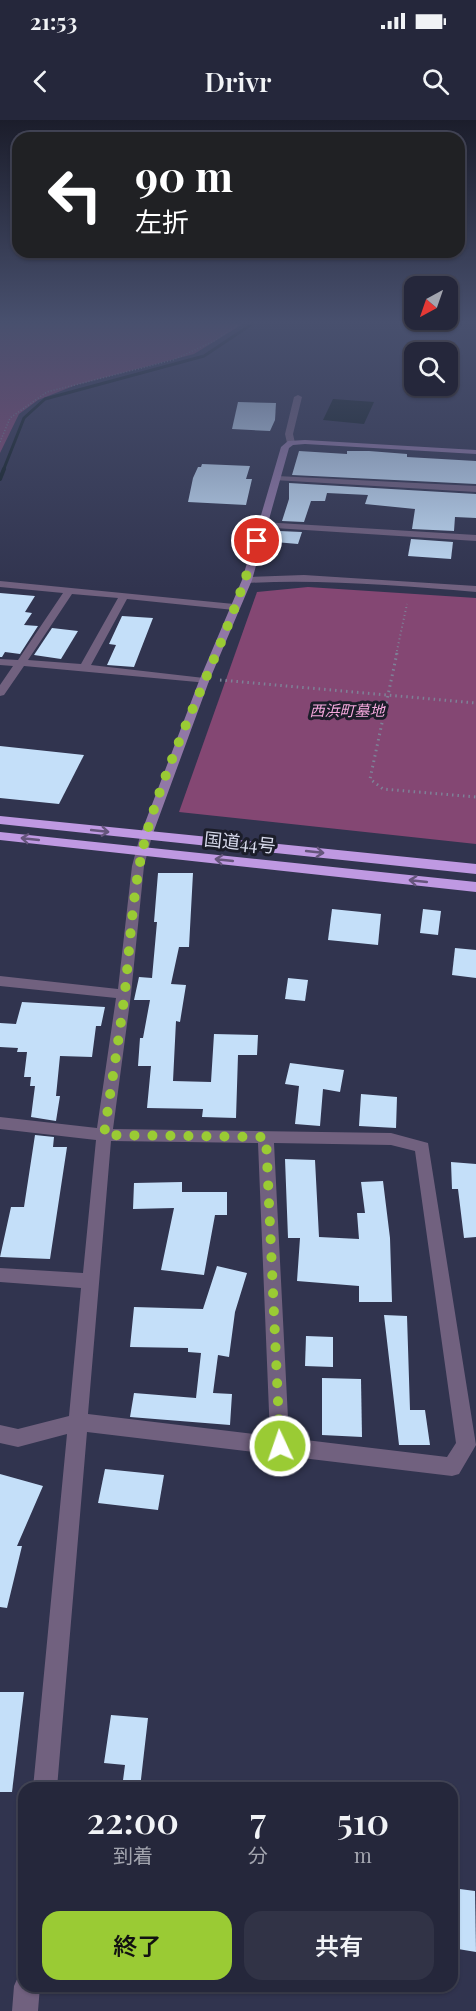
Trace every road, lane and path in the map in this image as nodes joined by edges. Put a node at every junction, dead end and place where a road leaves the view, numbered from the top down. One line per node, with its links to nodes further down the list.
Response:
1 (18, 412): 3 (path)
2 (294, 412): 4 (street)
3 (0, 442)
4 (291, 443): 5 (street); 6 (street)
5 (476, 452)
6 (277, 478): 7 (street); 8 (street)
7 (476, 489)
8 (262, 525): 9 (street); 10 (street)
9 (476, 538)
10 (247, 580): 12 (street); 16 (street)
11 (0, 584): 13 (street)
12 (476, 589)
13 (70, 590): 14 (street); 18 (street)
14 (124, 596): 16 (street); 19 (street)
15 (407, 604): 22 (path)
16 (234, 607): 20 (street)
17 (0, 662): 18 (street)
18 (19, 664): 19 (street); 21 (street)
19 (84, 668): 20 (street)
20 (205, 679): 22 (path); 27 (street)
21 (0, 693)
22 (388, 695): 23 (path); 24 (path)
23 (476, 703)
24 (476, 797)
25 (0, 820): 27 (highway, 国道44号, one-way to 27)
26 (0, 836): 27 (highway, 国道44号, one-way to 26)
27 (144, 843): 28 (highway, 国道44号, one-way to 28); 29 (highway, 国道44号, one-way to 27); 31 (street)
28 (476, 869)
29 (476, 887)
30 (0, 981): 31 (street)
31 (124, 994): 33 (street)
32 (0, 1123): 33 (street)
33 (104, 1135): 34 (street); 36 (street)
34 (266, 1137): 39 (street); 39 (street)
35 (0, 1275): 36 (street)
36 (91, 1281): 37 (street)
37 (78, 1422): 38 (street); 39 (street); 40 (street)
38 (0, 1434)
39 (280, 1446)
40 (46, 1782)
41 (27, 1992): 42 (street)
42 (25, 2011)

